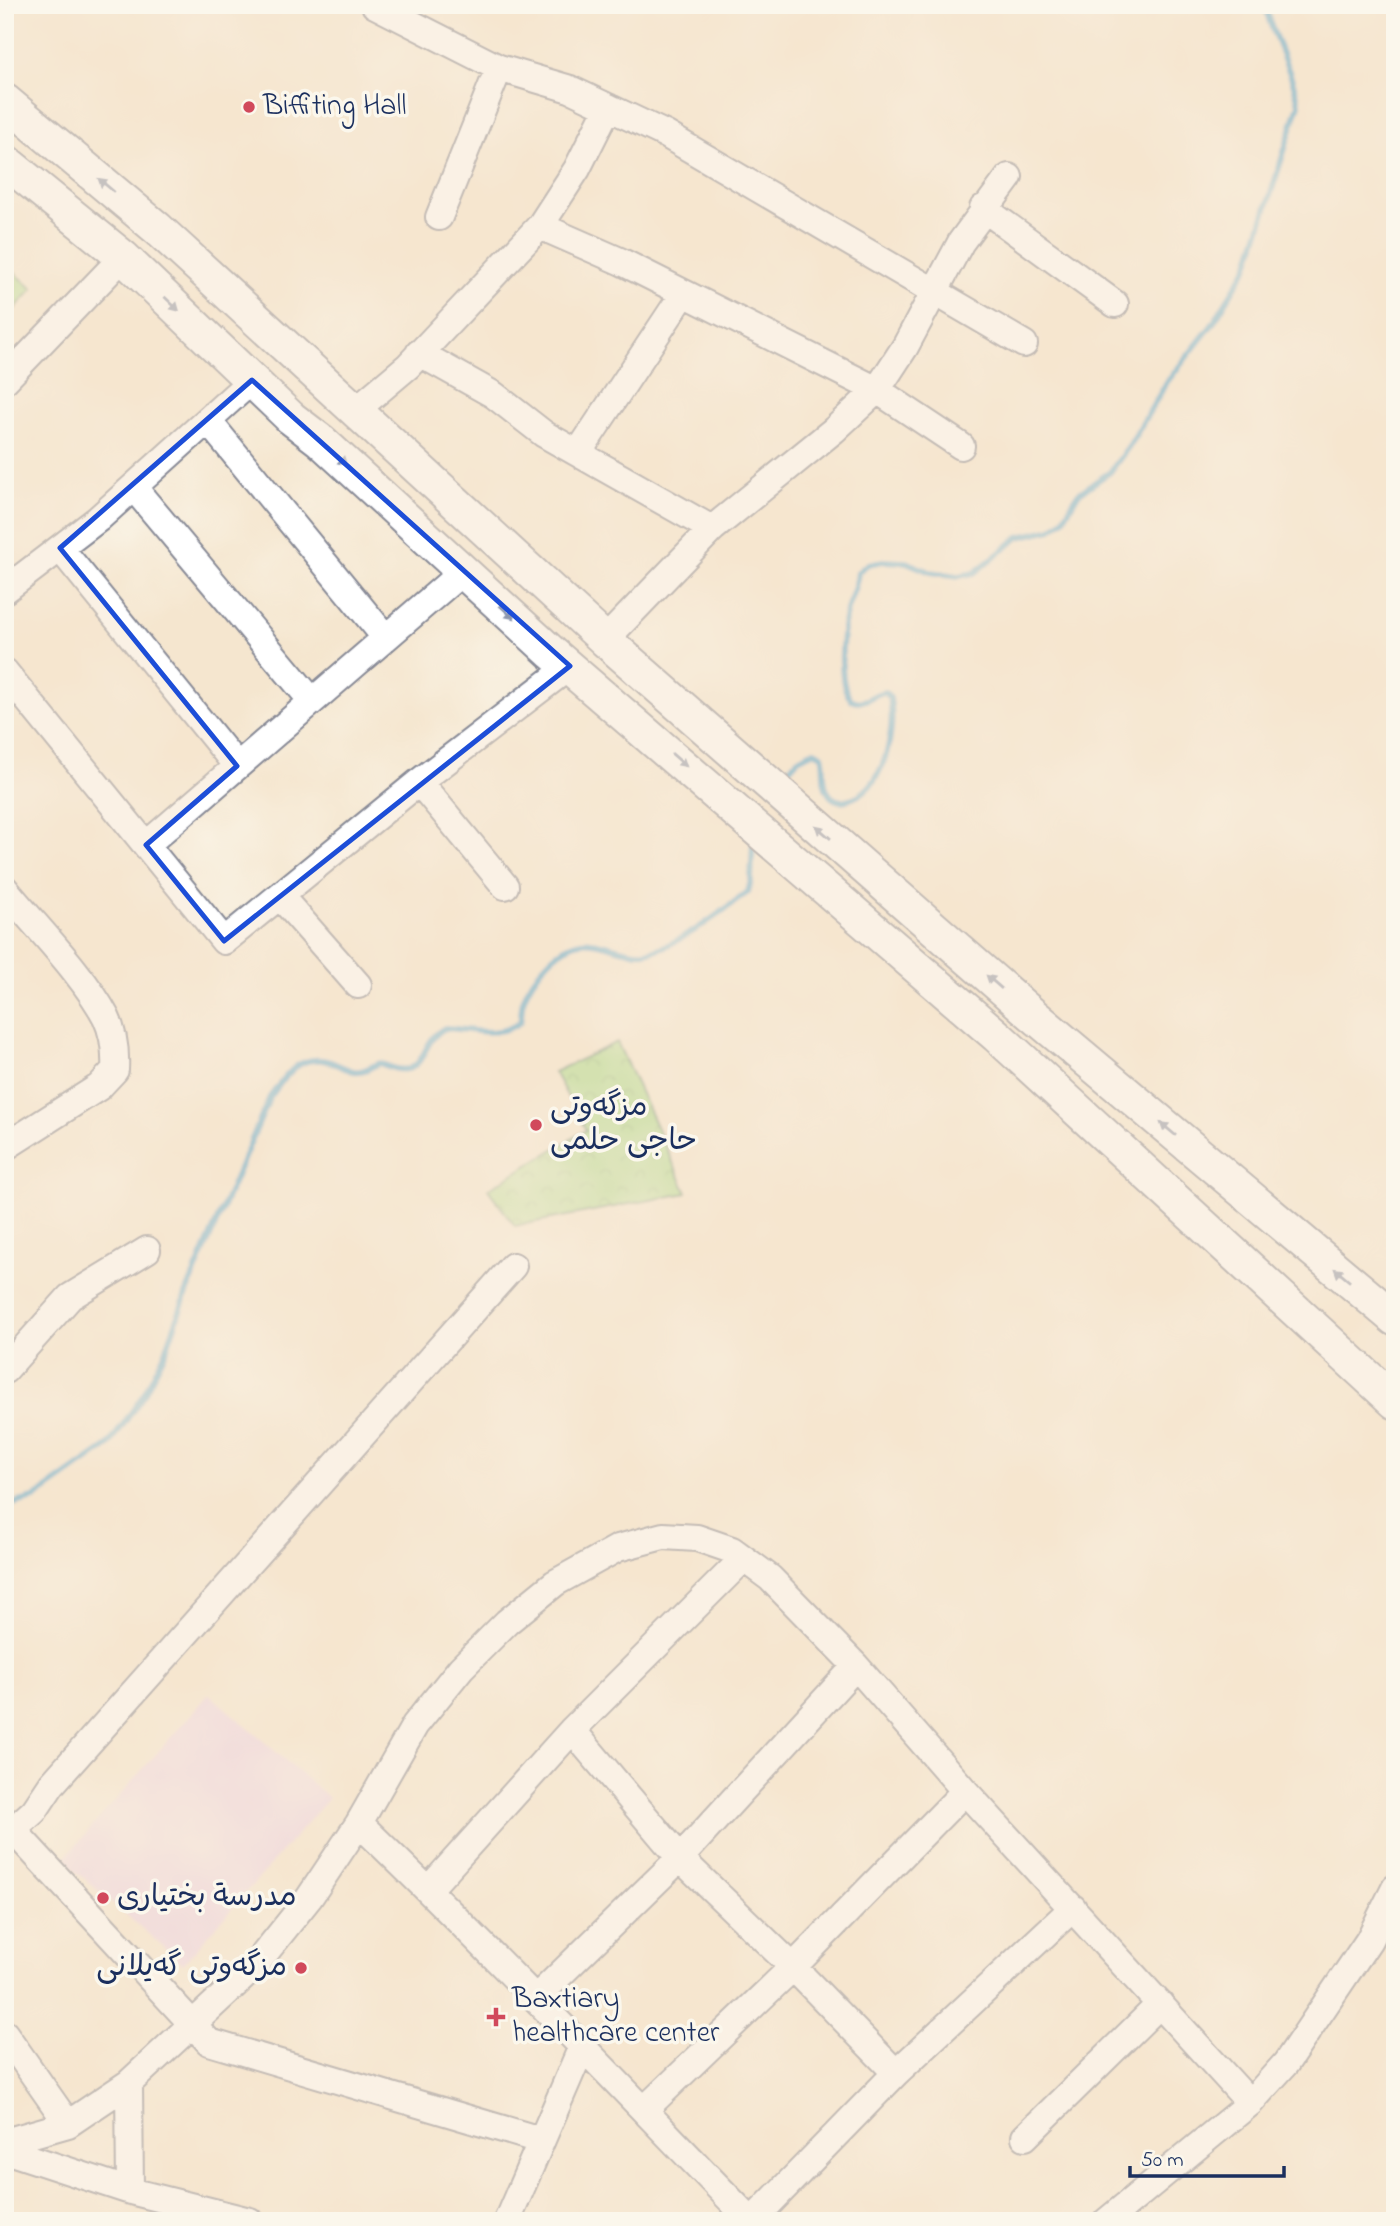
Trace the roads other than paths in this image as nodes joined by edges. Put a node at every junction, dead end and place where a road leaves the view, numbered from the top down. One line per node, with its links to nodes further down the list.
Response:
1 (375, 5): 2 (street)
2 (499, 68): 4 (street); 8 (street)
3 (5, 101): 19 (main road, one-way to 3)
4 (608, 107): 9 (street); 11 (street)
5 (5, 161): 10 (main road)
6 (1009, 177): 7 (street)
7 (983, 208): 11 (street); 13 (street)
8 (439, 217)
9 (540, 226): 12 (street); 15 (street)
10 (123, 257): 16 (street); 17 (main road, one-way to 17)
11 (933, 289): 14 (street); 18 (street)
12 (684, 293): 18 (street); 22 (street)
13 (1115, 304)
14 (1024, 344)
15 (419, 353): 19 (street); 22 (street)
16 (5, 380)
17 (252, 380): 20 (street); 26 (main road, one-way to 26)
18 (877, 390): 21 (street); 24 (street)
19 (357, 410): 29 (main road)
20 (208, 421): 23 (street); 28 (street)
21 (961, 446)
22 (578, 453): 24 (street)
23 (134, 488): 25 (street); 32 (street)
24 (712, 529): 29 (street)
25 (60, 548): 27 (street); 33 (street)
26 (462, 572): 28 (street); 30 (main road, one-way to 30)
27 (5, 590)
28 (384, 637): 32 (street)
29 (605, 640): 40 (main road, one-way to 29)
30 (570, 666): 34 (street); 41 (main road, one-way to 41)
31 (5, 673): 35 (street)
32 (312, 701): 33 (street)
33 (237, 766): 35 (street)
34 (419, 782): 36 (street); 38 (street)
35 (146, 845): 38 (street)
36 (505, 886)
37 (5, 889): 42 (street)
38 (280, 896): 39 (street)
39 (358, 985)
40 (1026, 1009): 41 (main road); 45 (main road, one-way to 40)
41 (997, 1035): 47 (main road)
42 (5, 1147)
43 (147, 1250): 46 (street)
44 (513, 1266): 53 (street)
45 (1395, 1319)
46 (5, 1370)
47 (1395, 1402)
48 (743, 1559): 49 (street); 50 (street); 52 (street)
49 (856, 1666): 51 (street); 54 (street)
50 (572, 1730): 54 (street); 56 (street)
51 (965, 1791): 57 (street); 58 (street)
52 (359, 1823): 56 (street); 61 (street)
53 (9, 1834): 61 (street)
54 (680, 1858): 58 (street); 59 (street)
55 (1395, 1888): 66 (street)
56 (428, 1889): 59 (street)
57 (1073, 1908): 60 (street); 64 (street)
58 (793, 1967): 64 (street); 67 (street)
59 (536, 1998): 63 (street)
60 (1160, 2004): 66 (street); 69 (street)
61 (193, 2026): 65 (street); 70 (street)
62 (5, 2034): 68 (street)
63 (581, 2049): 67 (street); 70 (street)
64 (896, 2073): 76 (street)
65 (129, 2083): 68 (street); 73 (street)
66 (1250, 2103): 77 (street)
67 (644, 2110): 76 (street)
68 (68, 2124): 71 (street)
69 (1025, 2137)
70 (540, 2140): 75 (street)
71 (5, 2142)
72 (5, 2150): 73 (street)
73 (130, 2191): 74 (street)
74 (250, 2221)
75 (507, 2221)
76 (752, 2221)
77 (1107, 2221)

